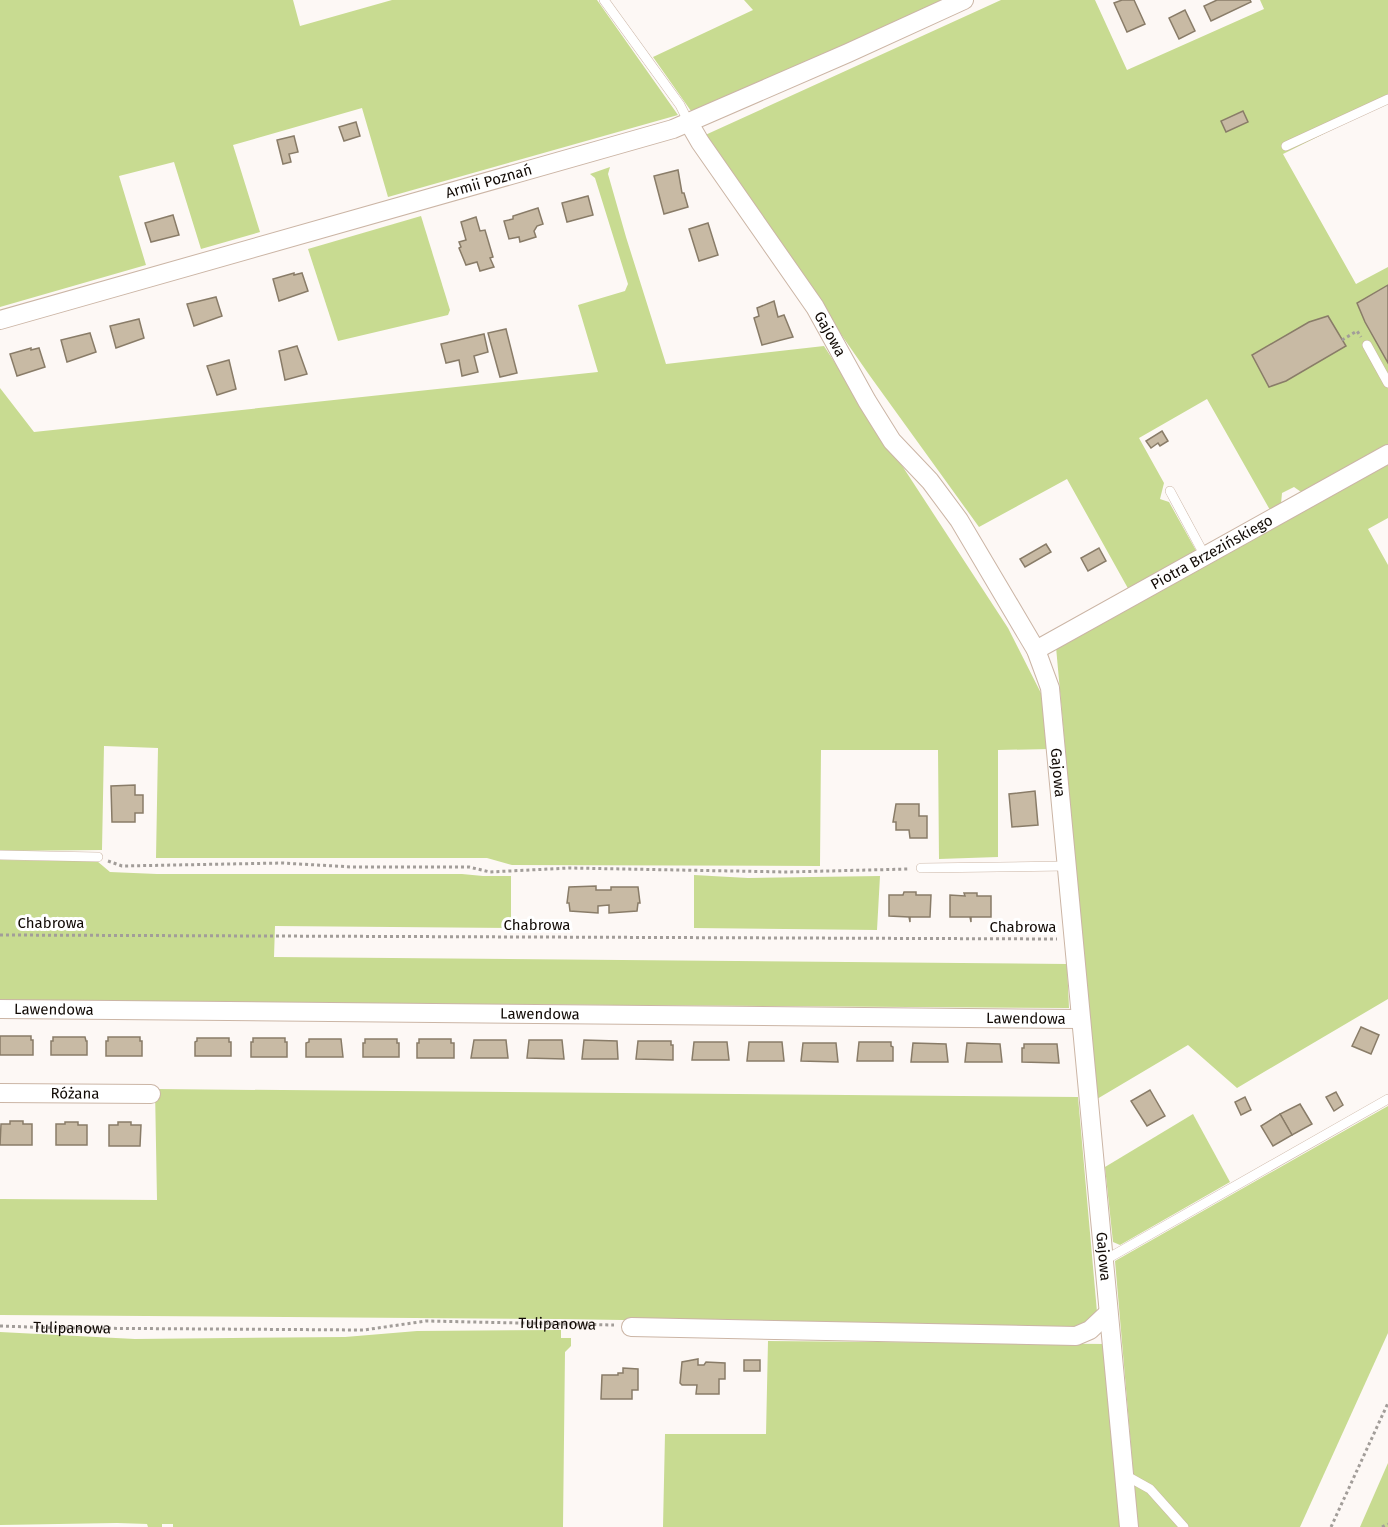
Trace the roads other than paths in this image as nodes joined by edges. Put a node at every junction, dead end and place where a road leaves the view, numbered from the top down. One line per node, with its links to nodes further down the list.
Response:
1 (604, 0): 4 (lane)
2 (964, 0): 4 (street, Armii Poznań)
3 (1388, 99): 5 (lane)
4 (689, 123): 6 (street, Armii Poznań); 12 (street, Gajowa)
5 (1286, 146)
6 (0, 320)
7 (1367, 345): 8 (lane)
8 (1388, 383)
9 (1388, 454): 11 (street, Piotra Brzezińskiego)
10 (1170, 491): 11 (lane)
11 (1206, 556): 12 (street, Piotra Brzezińskiego)
12 (1036, 650): 15 (street, Gajowa)
13 (0, 855): 14 (lane)
14 (98, 857)
15 (1066, 866): 16 (lane); 18 (street, Gajowa)
16 (921, 868)
17 (0, 1009): 18 (street, Lawendowa)
18 (1080, 1018): 22 (street, Gajowa)
19 (0, 1093): 20 (street, Różana)
20 (151, 1095)
21 (1388, 1099): 22 (lane)
22 (1105, 1260): 23 (street, Gajowa)
23 (1108, 1312): 24 (street); 25 (street, Gajowa)
24 (631, 1327)
25 (1125, 1476): 26 (street, Gajowa); 27 (lane)
26 (1129, 1527)
27 (1184, 1527)

